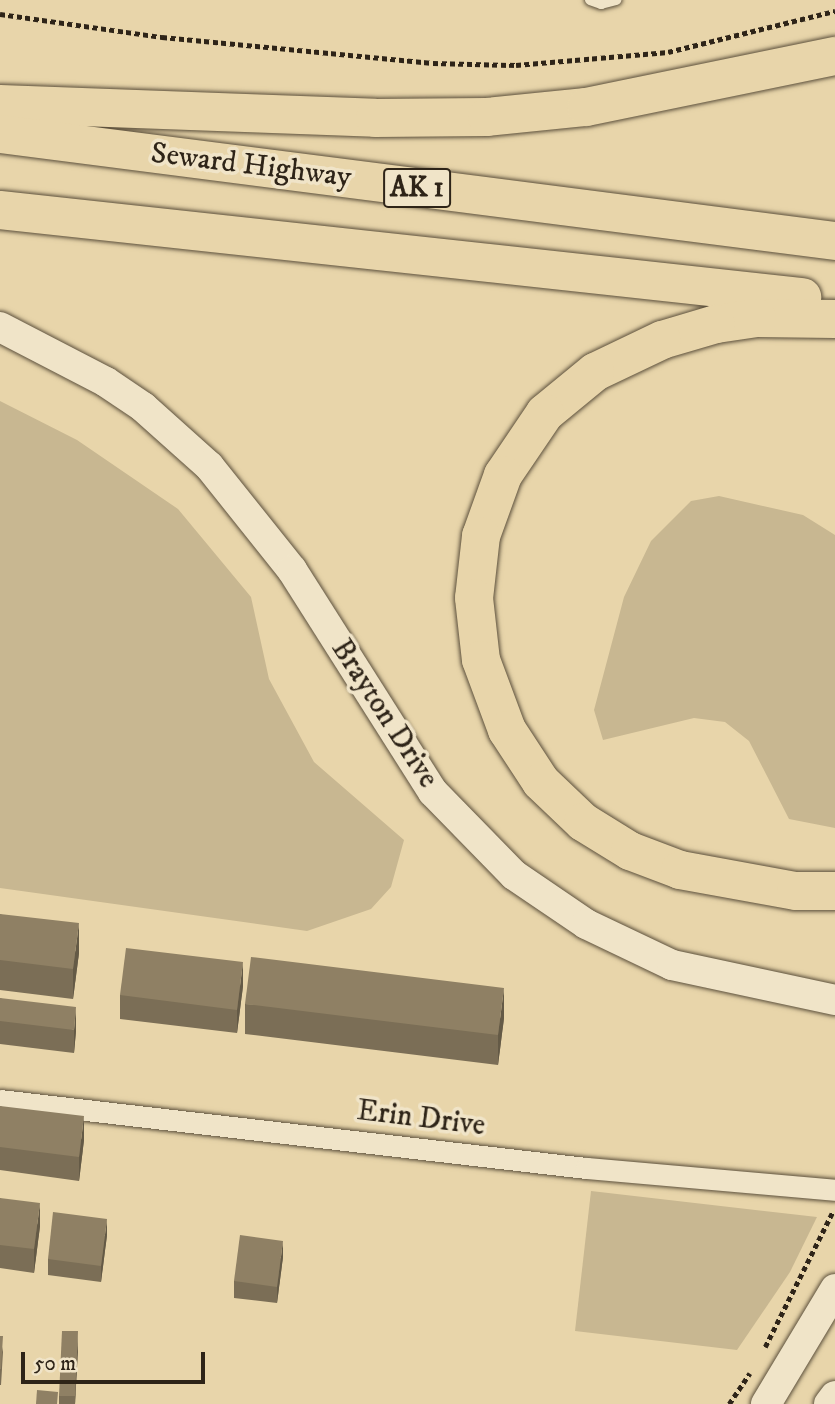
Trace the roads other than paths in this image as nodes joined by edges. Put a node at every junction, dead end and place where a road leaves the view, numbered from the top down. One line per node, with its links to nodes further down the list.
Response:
1 (590, 0): 2 (lane)
2 (616, 0)
3 (835, 56): 4 (highway)
4 (0, 104)
5 (0, 134): 7 (highway, Seward Highway / AK 1)
6 (0, 210): 8 (highway, AK 1)
7 (835, 241)
8 (835, 300)
9 (835, 319): 11 (highway)
10 (0, 327): 12 (main road, Brayton Drive)
11 (835, 891)
12 (835, 1000)
13 (0, 1100): 14 (street, Erin Drive)
14 (835, 1190)
15 (835, 1289): 17 (main road)
16 (835, 1396): 18 (main road)
17 (766, 1404)
18 (829, 1404)

